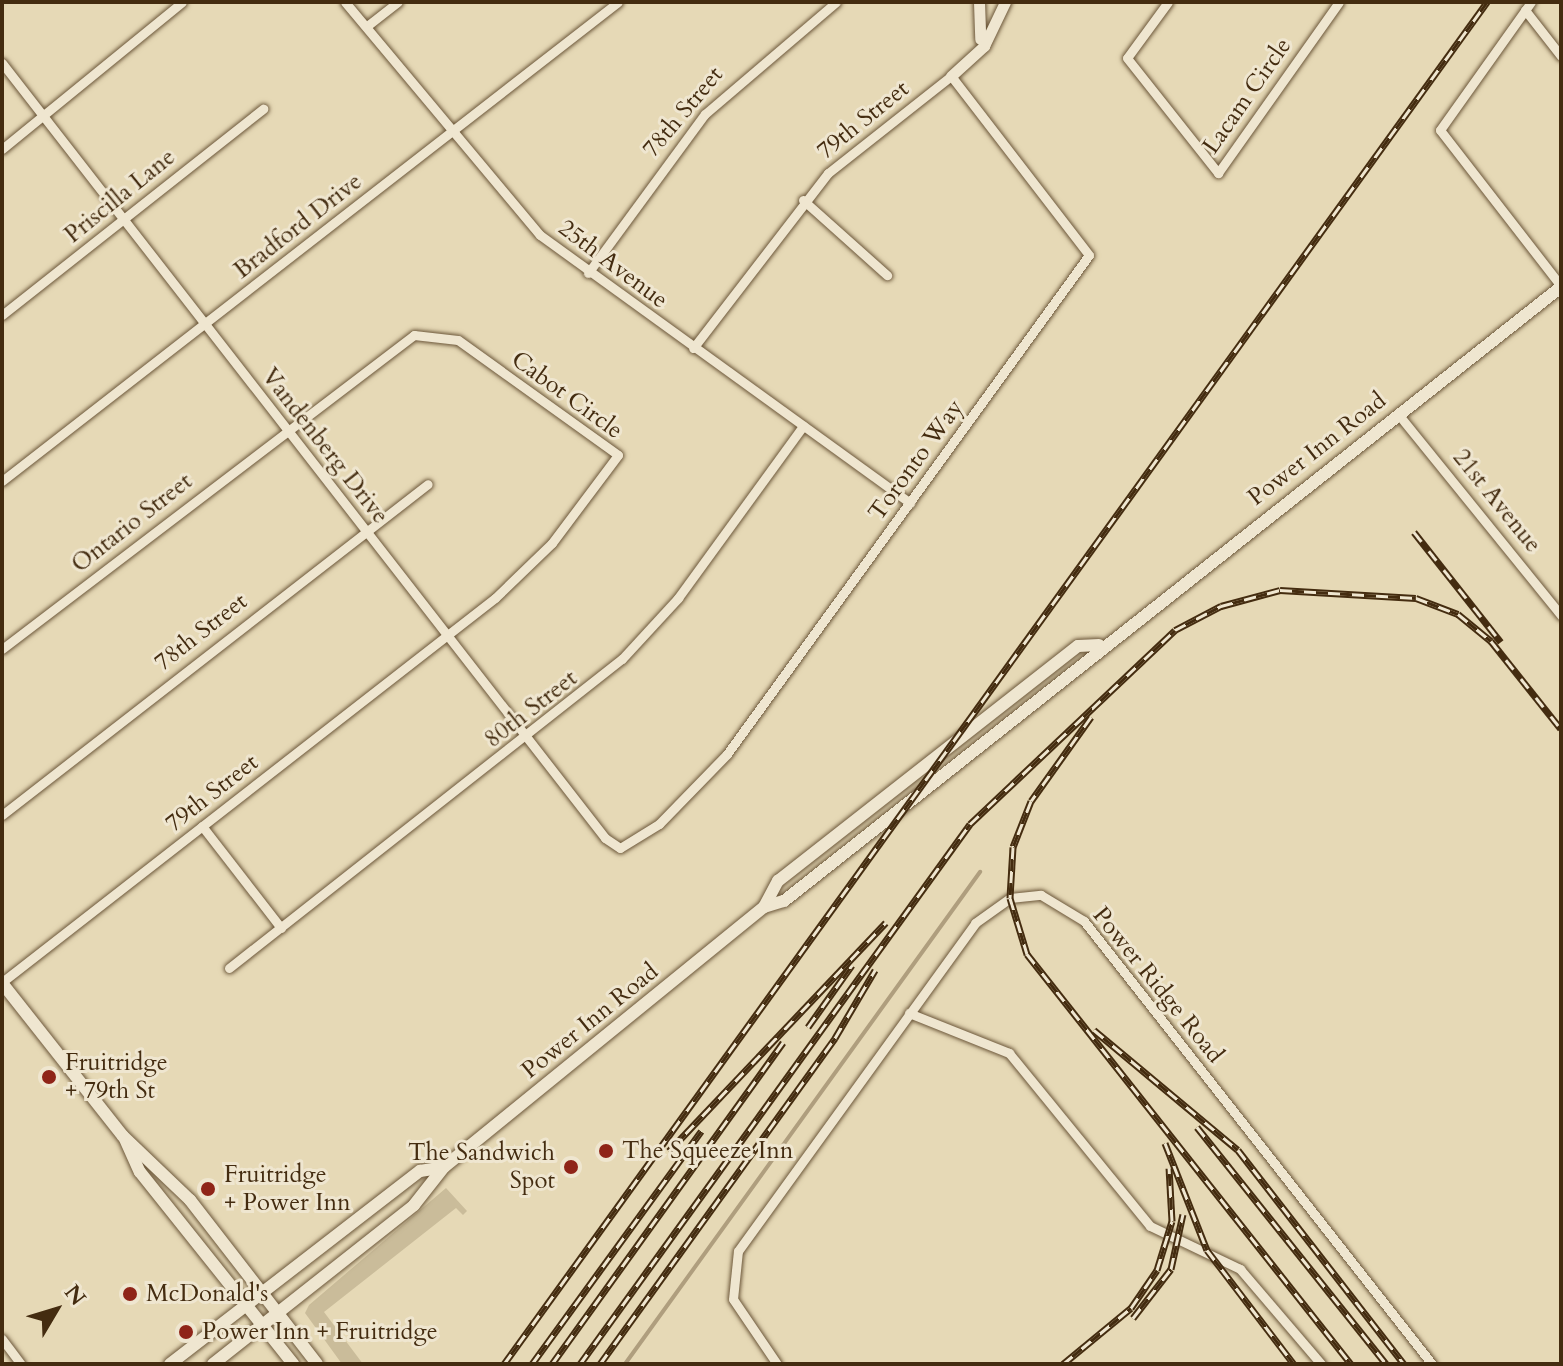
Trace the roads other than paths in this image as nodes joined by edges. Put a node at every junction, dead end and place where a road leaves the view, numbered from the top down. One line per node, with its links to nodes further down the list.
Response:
1 (182, 2): 17 (street)
2 (345, 2): 11 (street, 25th Avenue)
3 (398, 2): 11 (street)
4 (618, 2): 18 (street, Bradford Drive)
5 (836, 2): 22 (street, 78th Street)
6 (979, 2): 12 (street)
7 (1005, 2): 12 (street)
8 (1168, 2): 9 (street, Lacam Circle)
9 (1339, 2)
10 (1528, 6): 13 (street); 24 (street)
11 (367, 26): 18 (street, 25th Avenue)
12 (975, 55): 15 (street)
13 (1561, 56)
14 (2, 63): 17 (street, Vandenberg Drive)
15 (951, 76): 20 (street, 79th Street); 33 (street, Toronto Way)
16 (263, 109): 21 (street, Priscilla Lane)
17 (43, 116): 19 (street); 21 (street, Vandenberg Drive)
18 (450, 133): 22 (street, 25th Avenue); 26 (street, Bradford Drive)
19 (2, 149)
20 (803, 200): 23 (street); 27 (street, 79th Street)
21 (123, 219): 25 (street, Priscilla Lane); 26 (street, Vandenberg Drive)
22 (588, 273): 27 (street, 25th Avenue)
23 (887, 275)
24 (1561, 287): 28 (main road, Power Inn Road)
25 (2, 315)
26 (205, 324): 30 (street, Vandenberg Drive); 31 (street, Bradford Drive)
27 (693, 348): 29 (street, 25th Avenue)
28 (1398, 414): 35 (street, 21st Avenue); 37 (main road, Power Inn Road)
29 (803, 426): 33 (street, 25th Avenue); 39 (street, 80th Street)
30 (286, 428): 34 (street, Vandenberg Drive); 36 (street, Cabot Circle); 38 (street, Ontario Street)
31 (2, 481)
32 (428, 484): 34 (street, 78th Street)
33 (910, 503): 42 (street, Toronto Way)
34 (366, 531): 36 (street, Vandenberg Drive); 40 (street, 78th Street)
35 (1561, 615)
36 (447, 635): 39 (street, Vandenberg Drive); 41 (street, 79th Street)
37 (1099, 645): 43 (main road, Power Inn Road); 43 (main road, Power Inn Road)
38 (2, 649)
39 (527, 738): 42 (street, Vandenberg Drive); 44 (street, 80th Street)
40 (2, 815)
41 (202, 826): 44 (street); 46 (street, 79th Street)
42 (620, 848)
43 (764, 907): 49 (main road, Power Inn Road)
44 (281, 928): 45 (street, 80th Street)
45 (229, 968)
46 (2, 982): 48 (main road)
47 (909, 1013): 60 (street, Power Ridge Road); 61 (street); 62 (street, Power Ridge Road)
48 (123, 1136): 50 (main road); 51 (main road)
49 (444, 1167): 50 (main road, Power Inn Road); 52 (main road, Power Inn Road)
50 (263, 1293): 51 (main road, Power Inn Road); 52 (main road)
51 (247, 1305): 53 (main road); 56 (main road, Power Inn Road)
52 (278, 1313): 53 (main road, Power Inn Road); 59 (main road)
53 (263, 1325): 57 (main road, Power Inn Road); 58 (main road)
54 (2, 1339): 55 (street)
55 (21, 1364)
56 (170, 1364)
57 (213, 1364)
58 (293, 1364)
59 (317, 1364)
60 (777, 1364)
61 (1321, 1364)
62 (1432, 1364)

